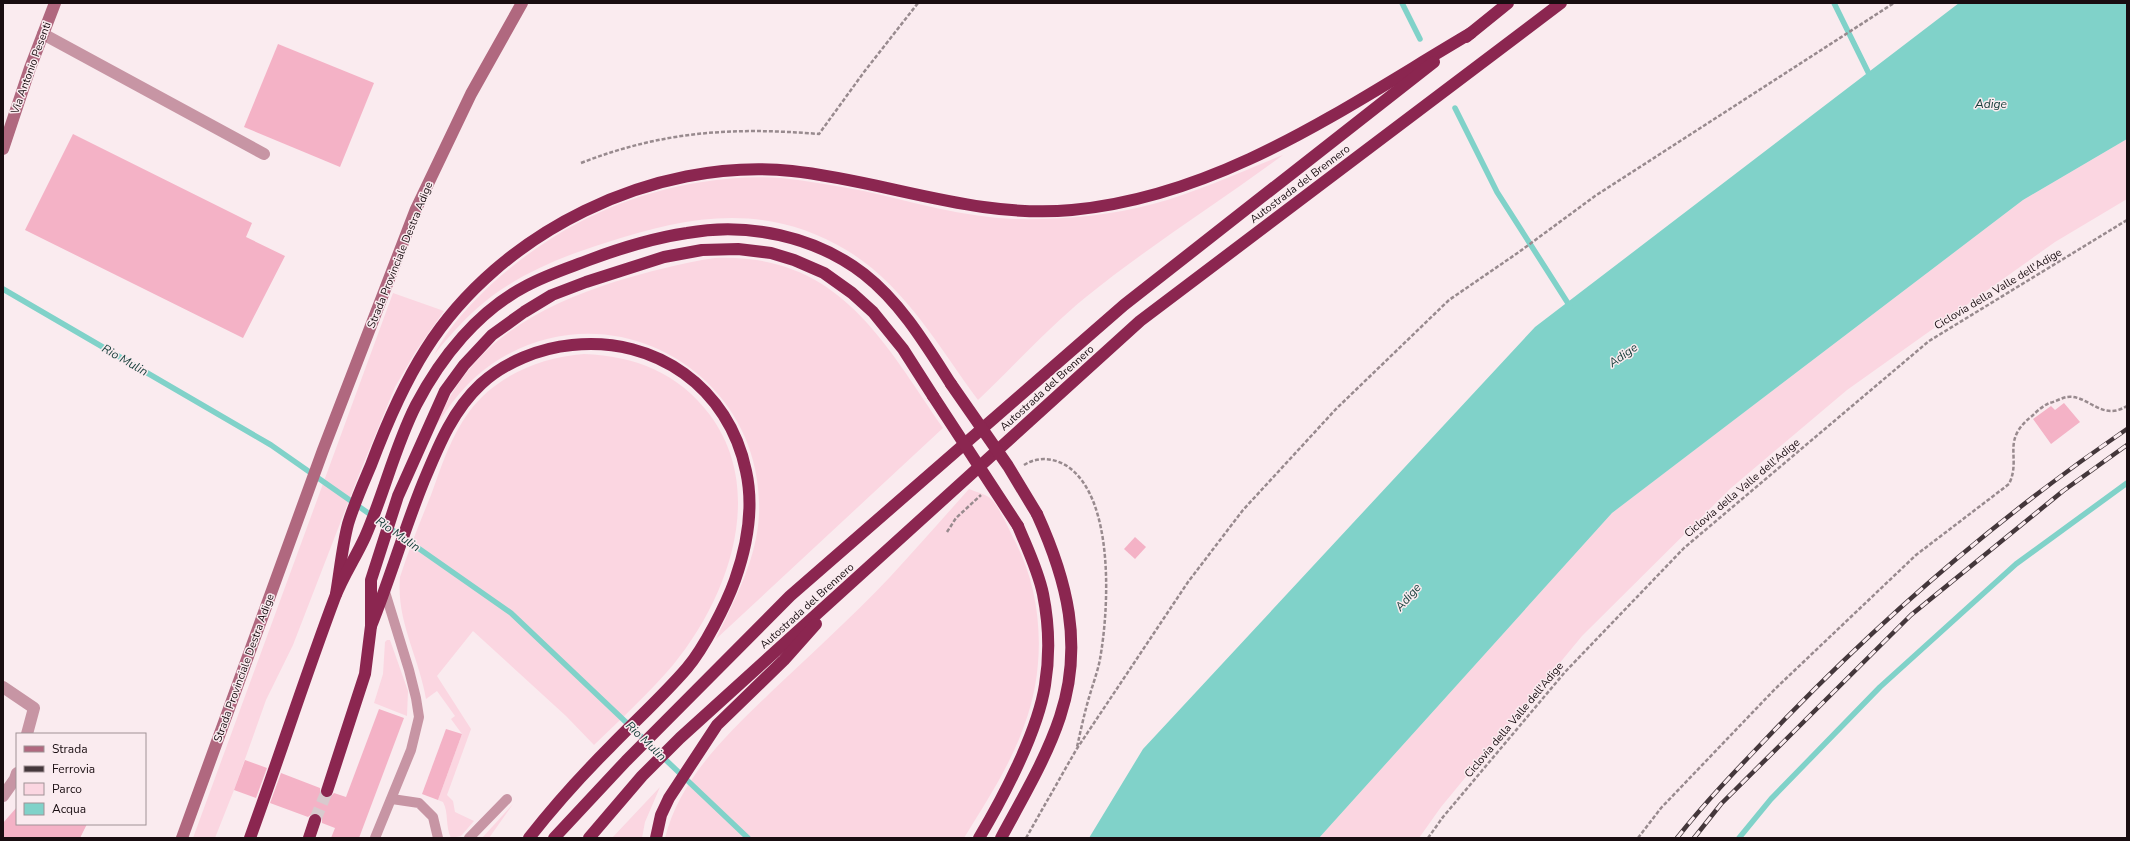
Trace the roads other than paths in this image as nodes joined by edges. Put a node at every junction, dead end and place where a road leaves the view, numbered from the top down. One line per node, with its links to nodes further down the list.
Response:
1 (55, 3): 6 (main road, Via Antonio Pesenti)
2 (522, 3): 23 (main road, Strada Provinciale Destra Adige)
3 (1508, 3): 5 (highway, Autostrada del Brennero)
4 (1562, 3): 11 (highway, Autostrada del Brennero)
5 (1471, 33): 13 (highway); 30 (highway, Autostrada del Brennero)
6 (43, 34): 7 (main road, Via Antonio Pesenti); 10 (street)
7 (8, 133): 8 (main road, Via Antonio Pesenti); 9 (main road, Via Antonio Pesenti)
8 (3, 145)
9 (3, 149)
10 (264, 154)
11 (854, 580): 31 (highway, Autostrada del Brennero); 32 (highway)
12 (385, 592): 14 (highway); 20 (lane); 29 (highway)
13 (336, 594): 24 (highway); 34 (highway, bridge)
14 (370, 626): 18 (highway); 33 (highway, bridge)
15 (3, 687): 16 (street)
16 (28, 733)
17 (16, 776): 19 (street)
18 (327, 790)
19 (3, 796)
20 (392, 799): 26 (lane); 27 (lane)
21 (507, 799): 28 (lane)
22 (315, 820): 25 (highway)
23 (182, 838)
24 (250, 838)
25 (309, 838)
26 (375, 838)
27 (438, 838)
28 (469, 838)
29 (529, 838)
30 (554, 838)
31 (589, 838)
32 (656, 838)
33 (979, 838)
34 (1001, 838)

